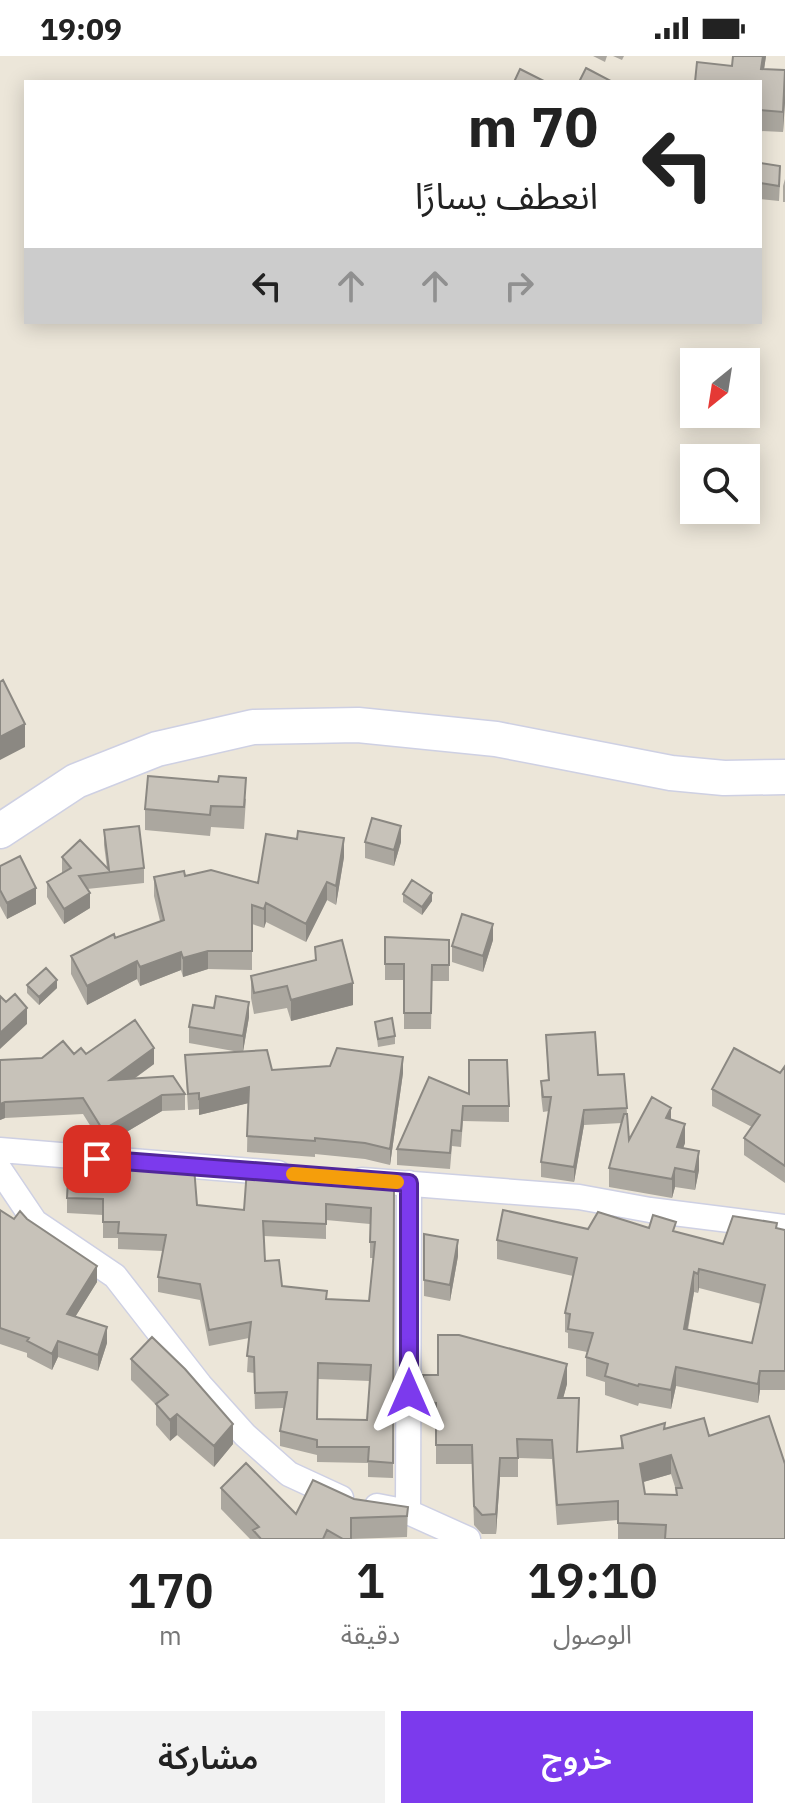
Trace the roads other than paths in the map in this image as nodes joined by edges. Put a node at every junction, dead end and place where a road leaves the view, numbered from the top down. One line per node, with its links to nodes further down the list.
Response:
1 (785, 777): 2 (street)
2 (0, 831)
3 (0, 1150): 5 (street)
4 (0, 1170): 9 (street)
5 (300, 1175)
6 (347, 1178): 7 (street)
7 (409, 1183): 8 (street); 9 (street)
8 (785, 1227)
9 (408, 1512): 10 (street)
10 (468, 1539)

